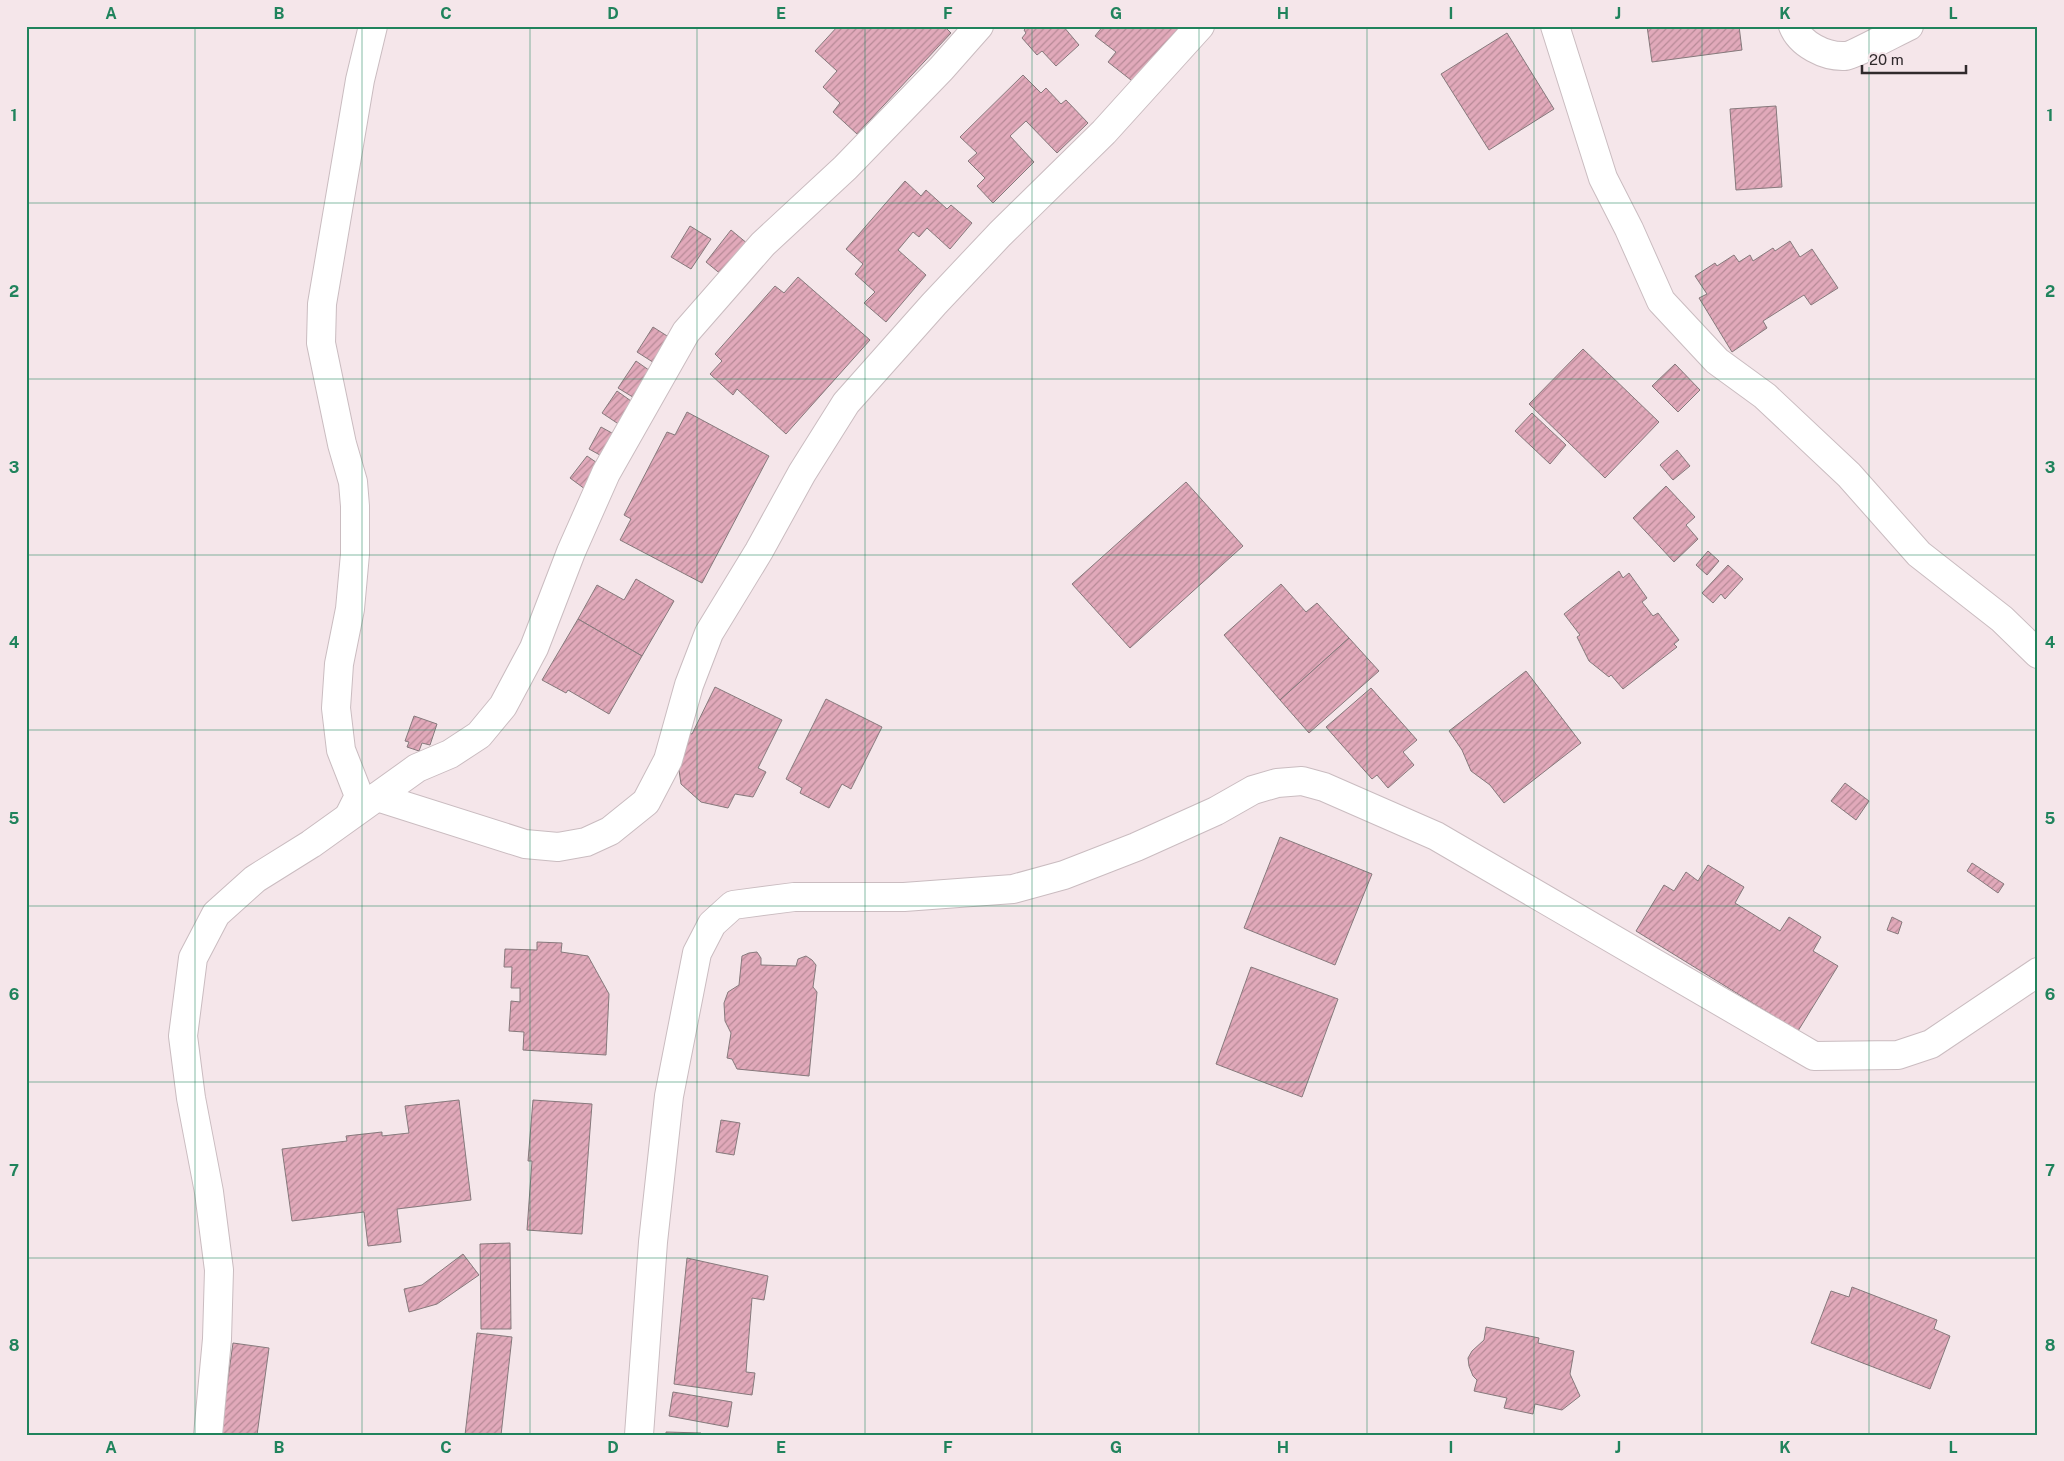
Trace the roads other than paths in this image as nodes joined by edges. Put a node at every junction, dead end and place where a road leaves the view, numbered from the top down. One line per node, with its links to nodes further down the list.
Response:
1 (373, 26): 9 (street)
2 (979, 26): 8 (street)
3 (1200, 26): 8 (street)
4 (1555, 26): 7 (street)
5 (1793, 26): 6 (street)
6 (1909, 26)
7 (2038, 654)
8 (377, 797): 9 (street)
9 (350, 814): 11 (street)
10 (2038, 972): 12 (street)
11 (208, 1435)
12 (639, 1435)

